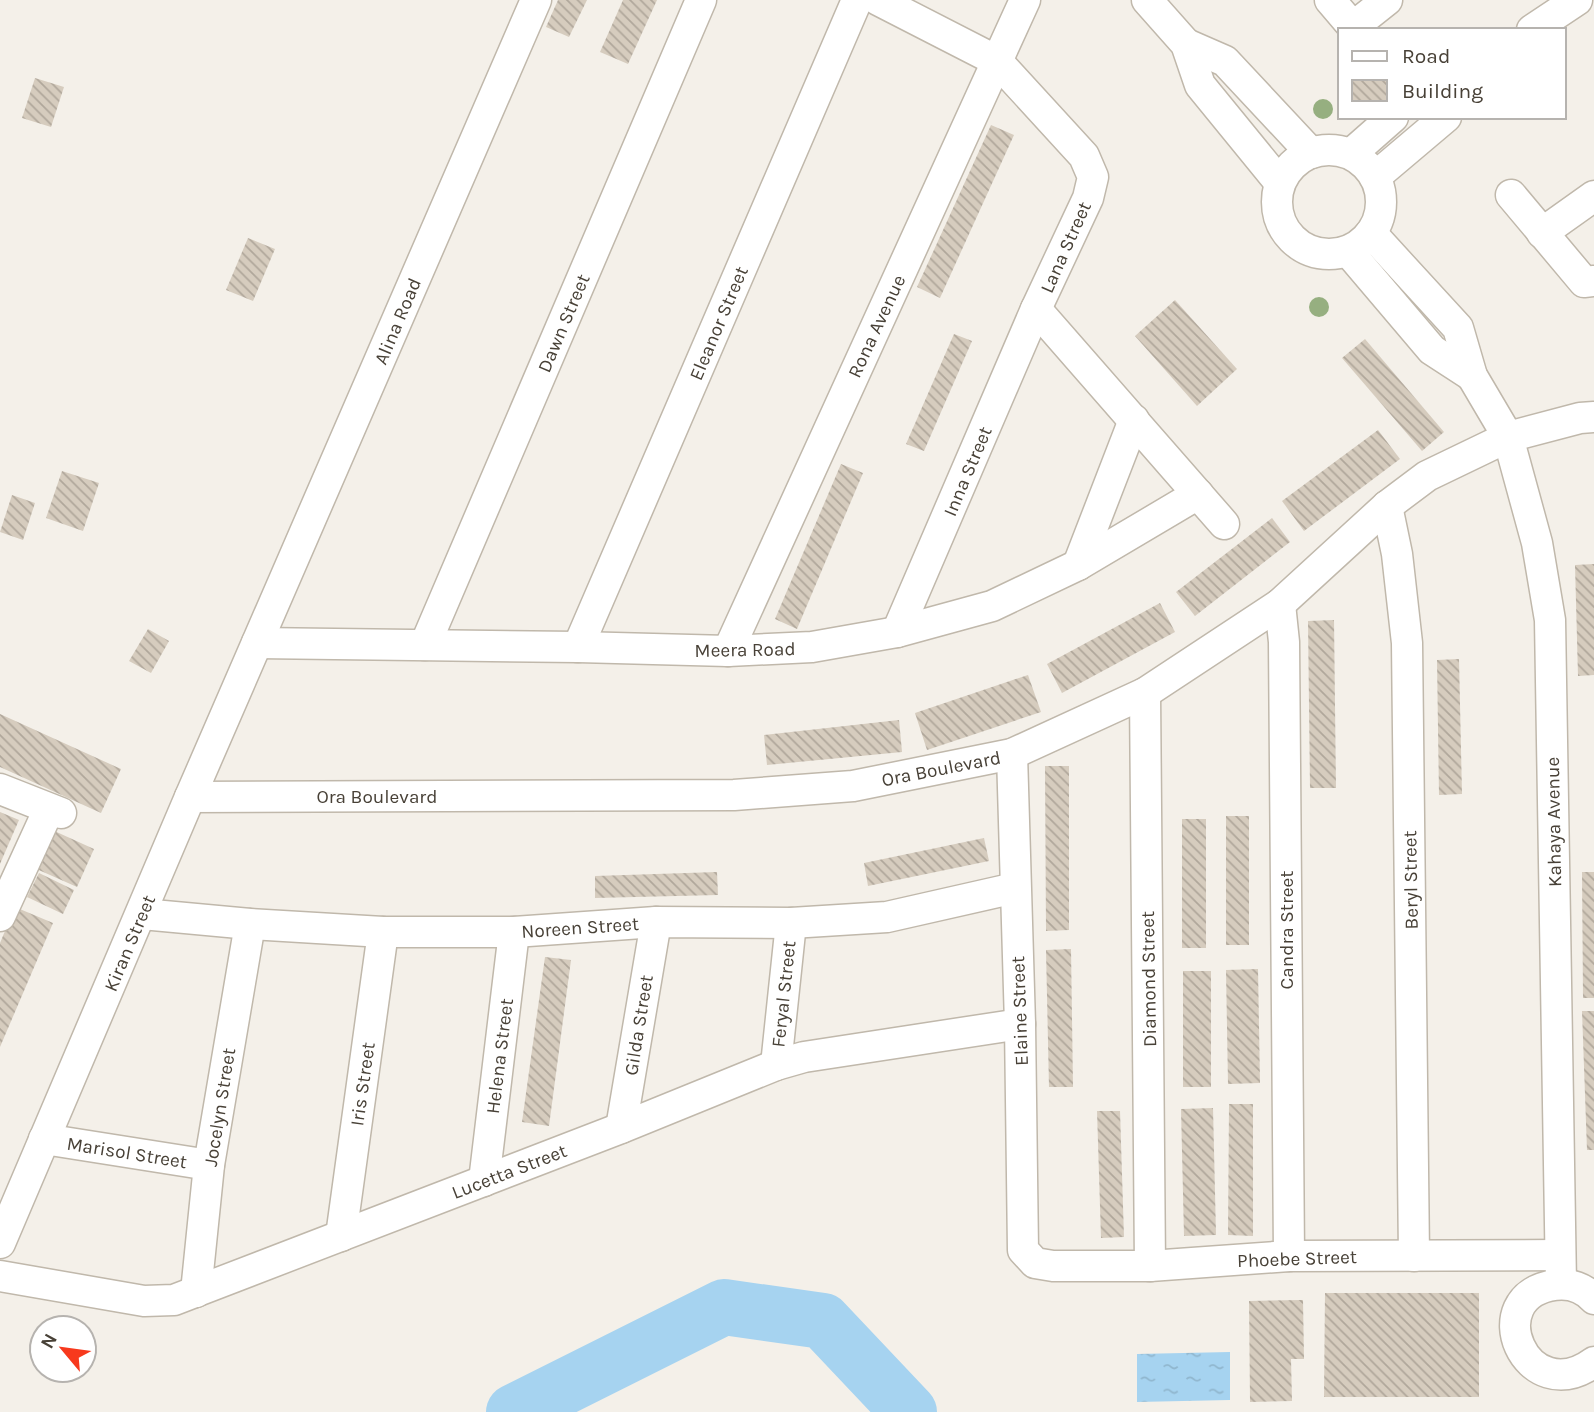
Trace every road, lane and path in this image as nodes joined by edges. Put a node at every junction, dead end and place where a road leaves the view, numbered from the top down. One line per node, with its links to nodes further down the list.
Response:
1 (536, 0): 34 (street, Alina Road)
2 (701, 0): 35 (street, Dawn Street)
3 (857, 0): 36 (street, Eleanor Street)
4 (878, 0): 12 (street)
5 (1025, 0): 12 (street, Rona Avenue)
6 (1147, 0): 11 (street)
7 (1329, 0): 8 (street)
8 (1387, 0)
9 (1577, 0): 10 (street)
10 (1535, 28)
11 (1186, 44): 15 (street); 18 (street)
12 (997, 61): 24 (street, Lana Street); 37 (street, Rona Avenue)
13 (1391, 119): 16 (street)
14 (1444, 119): 17 (street)
15 (1311, 153): 16 (street); 18 (street)
16 (1351, 154): 17 (street)
17 (1375, 177): 22 (street)
18 (1280, 183): 22 (street)
19 (1511, 195): 21 (street)
20 (1594, 196): 21 (street)
21 (1542, 233): 23 (street)
22 (1360, 242): 27 (street, Kahaya Avenue)
23 (1594, 282)
24 (1036, 309): 26 (street, Lana Street); 33 (street, Inna Street)
25 (1594, 417): 27 (street, Ora Boulevard)
26 (1134, 420): 28 (street, Lana Street); 31 (street)
27 (1508, 437): 29 (street, Ora Boulevard); 62 (street, Kahaya Avenue)
28 (1198, 494): 30 (street, Lana Street); 31 (street, Meera Road)
29 (1387, 506): 32 (street, Ora Boulevard); 59 (street, Beryl Street)
30 (1224, 524)
31 (1078, 565): 33 (street, Meera Road)
32 (1280, 604): 38 (street, Ora Boulevard); 58 (street, Candra Street)
33 (897, 632): 37 (street, Meera Road)
34 (257, 643): 35 (street, Meera Road); 41 (street, Kiran Street)
35 (425, 645): 36 (street, Meera Road)
36 (578, 647): 37 (street, Meera Road)
37 (728, 651)
38 (1145, 693): 39 (street, Ora Boulevard); 61 (street, Diamond Street)
39 (1012, 754): 41 (street, Ora Boulevard); 42 (street, Elaine Street)
40 (0, 789): 44 (street)
41 (190, 797): 43 (street, Kiran Street)
42 (1015, 888): 46 (street, Noreen Street); 50 (street, Elaine Street)
43 (142, 914): 47 (street, Noreen Street); 53 (street, Kiran Street)
44 (0, 916)
45 (656, 922): 46 (street, Noreen Street); 49 (street, Noreen Street); 52 (street, Gilda Street)
46 (791, 923): 51 (street, Feryal Street)
47 (250, 924): 48 (street, Noreen Street); 54 (street, Jocelyn Street)
48 (383, 932): 49 (street, Noreen Street); 56 (street, Iris Street)
49 (514, 932): 55 (street, Helena Street)
50 (1020, 1024): 51 (street, Lucetta Street); 60 (street, Elaine Street)
51 (776, 1065): 52 (street, Lucetta Street)
52 (621, 1128): 55 (street, Lucetta Street)
53 (44, 1139): 54 (street, Marisol Street); 57 (street, Kiran Street)
54 (209, 1165): 64 (street, Jocelyn Street)
55 (484, 1181): 56 (street, Lucetta Street)
56 (341, 1236): 64 (street, Lucetta Street)
57 (0, 1243)
58 (1289, 1256): 59 (street, Phoebe Street); 61 (street, Phoebe Street)
59 (1414, 1256): 62 (street, Phoebe Street)
60 (1035, 1263): 61 (street, Phoebe Street)
61 (1150, 1266)
62 (1561, 1270): 65 (street); 66 (street)
63 (0, 1276): 64 (street, Lucetta Street)
64 (196, 1292)
65 (1594, 1299)
66 (1594, 1362)

